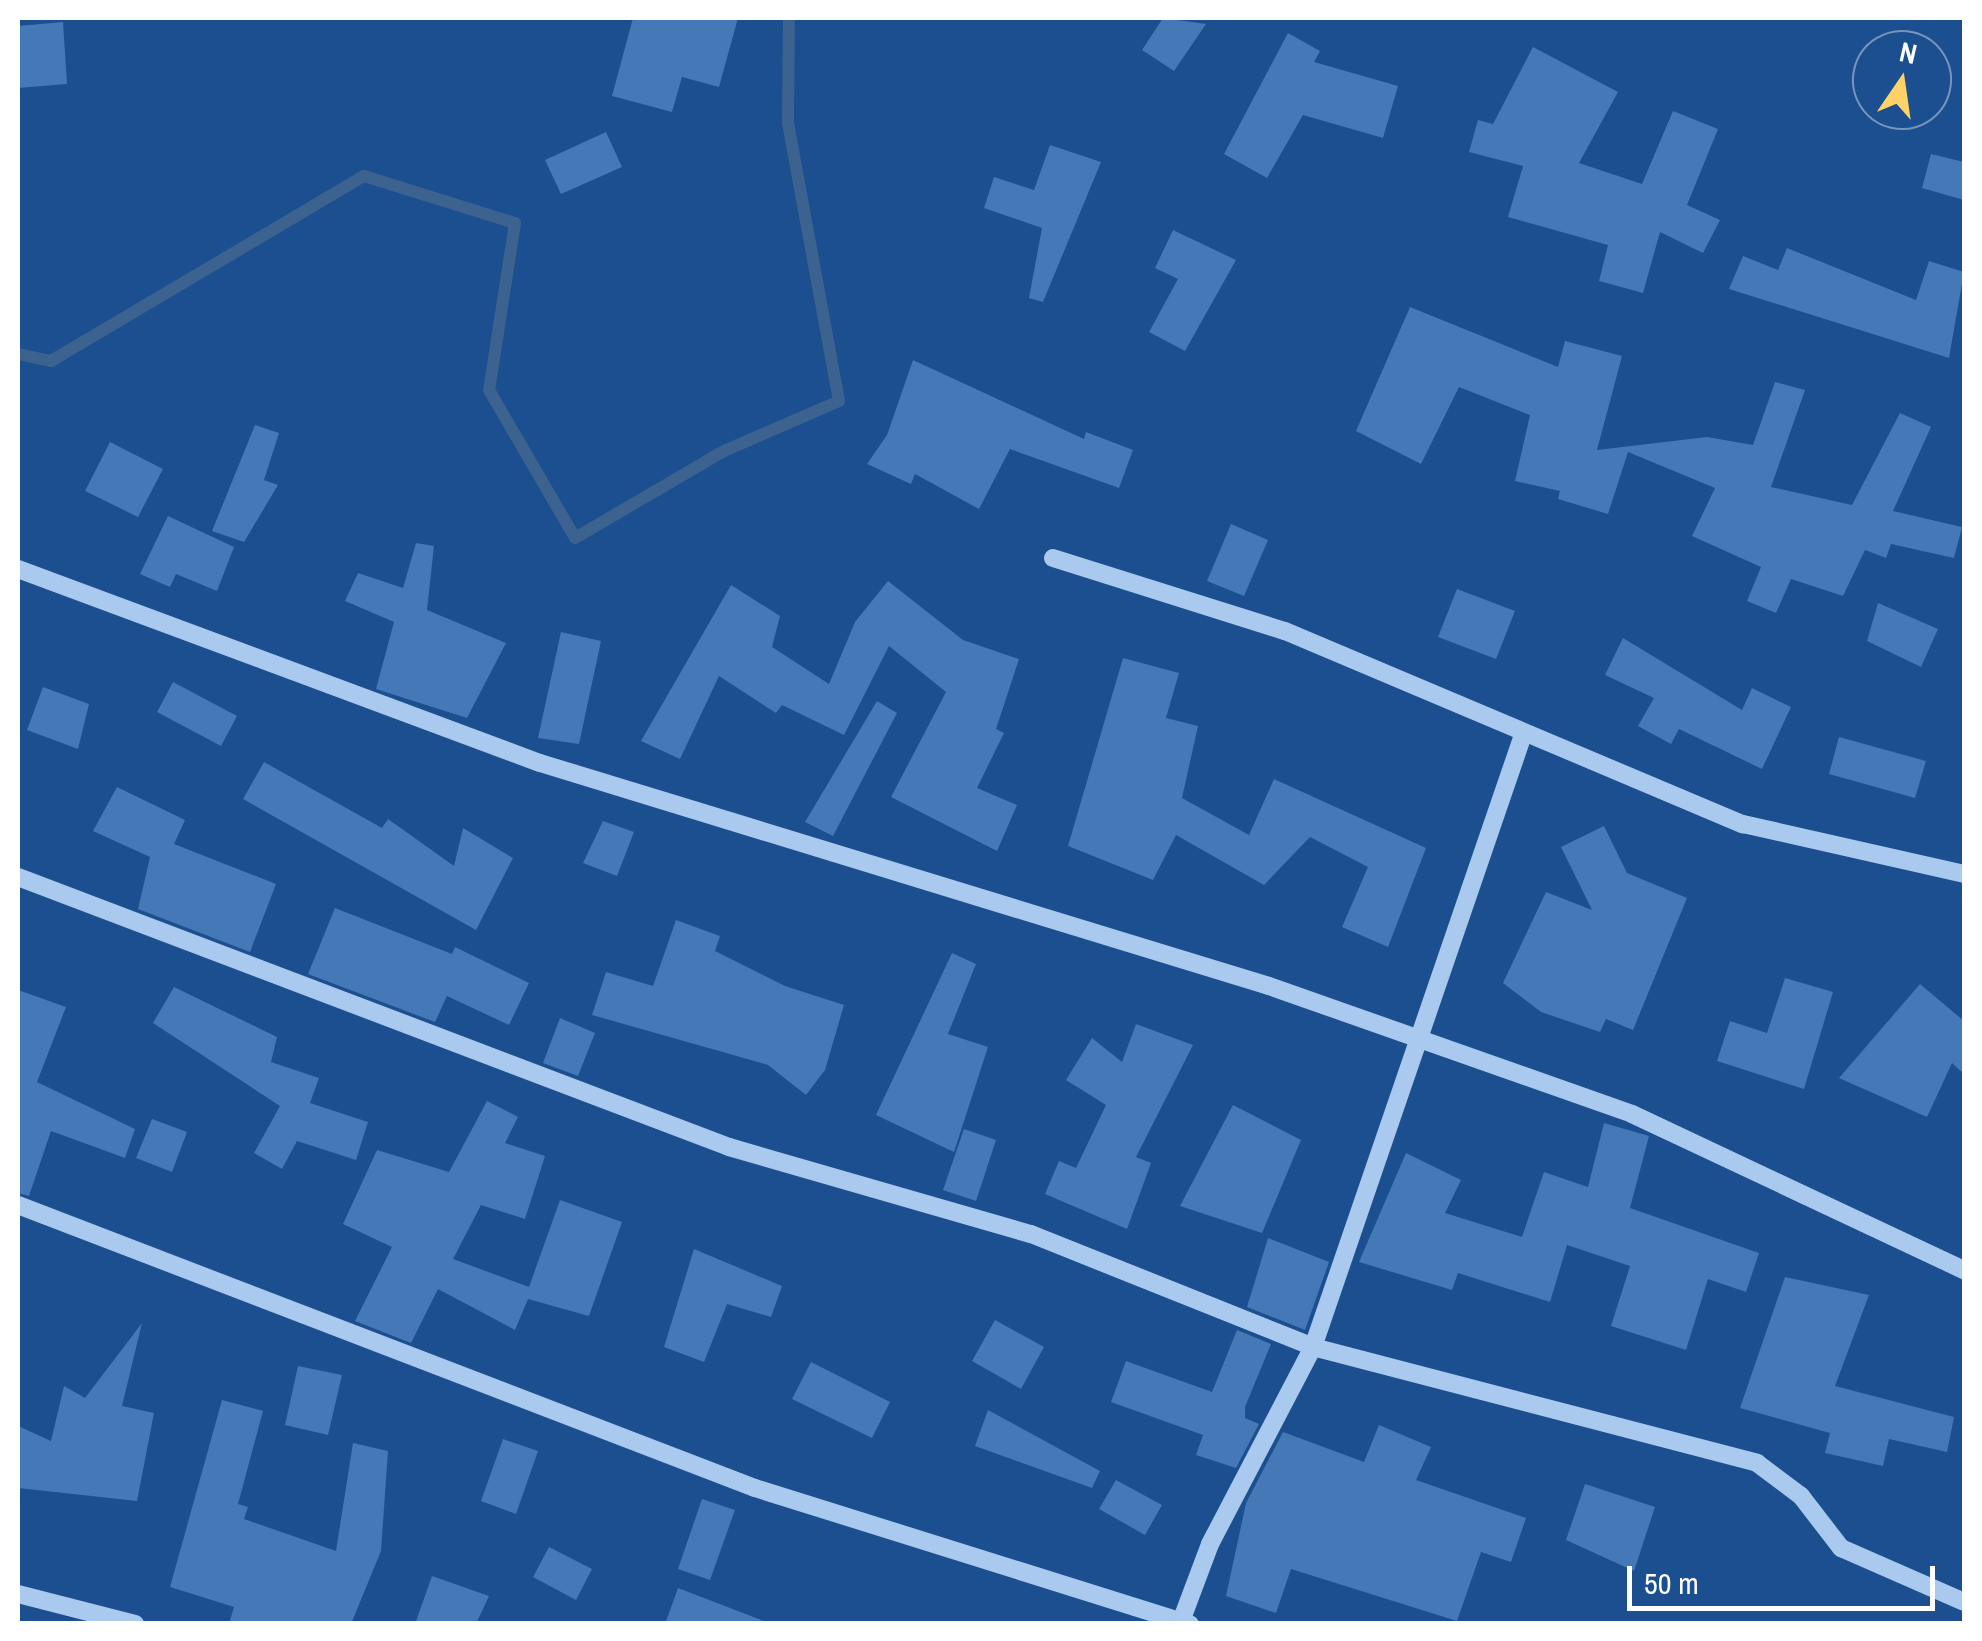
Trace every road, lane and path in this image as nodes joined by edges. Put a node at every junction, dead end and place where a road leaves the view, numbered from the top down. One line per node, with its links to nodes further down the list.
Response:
1 (1053, 558): 3 (street)
2 (18, 569): 6 (street)
3 (1524, 732): 4 (street); 6 (street)
4 (1964, 874)
5 (18, 877): 9 (street)
6 (1425, 1042): 8 (street); 9 (street)
7 (18, 1204): 12 (street)
8 (1964, 1270)
9 (1313, 1347): 11 (street); 12 (street)
10 (18, 1594): 13 (street)
11 (1964, 1602)
12 (1184, 1622)
13 (135, 1624)

